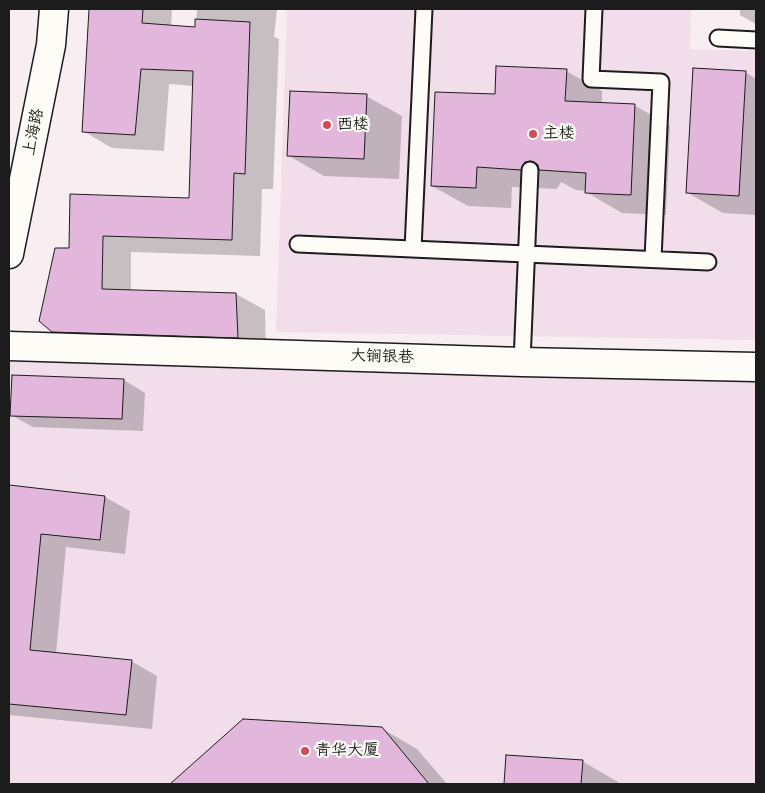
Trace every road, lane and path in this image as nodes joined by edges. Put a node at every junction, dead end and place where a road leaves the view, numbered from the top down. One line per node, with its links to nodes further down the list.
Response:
1 (54, 9): 9 (street, 上海路)
2 (424, 9): 8 (lane)
3 (594, 9): 11 (lane)
4 (718, 38): 5 (lane)
5 (756, 40)
6 (530, 170): 10 (lane)
7 (298, 244): 8 (lane)
8 (413, 249): 10 (lane)
9 (9, 254)
10 (526, 254): 11 (lane); 14 (lane)
11 (653, 260): 12 (lane)
12 (708, 262)
13 (9, 346): 14 (street, 大锏银巷)
14 (522, 362): 15 (street, 大锏银巷)
15 (756, 367)

